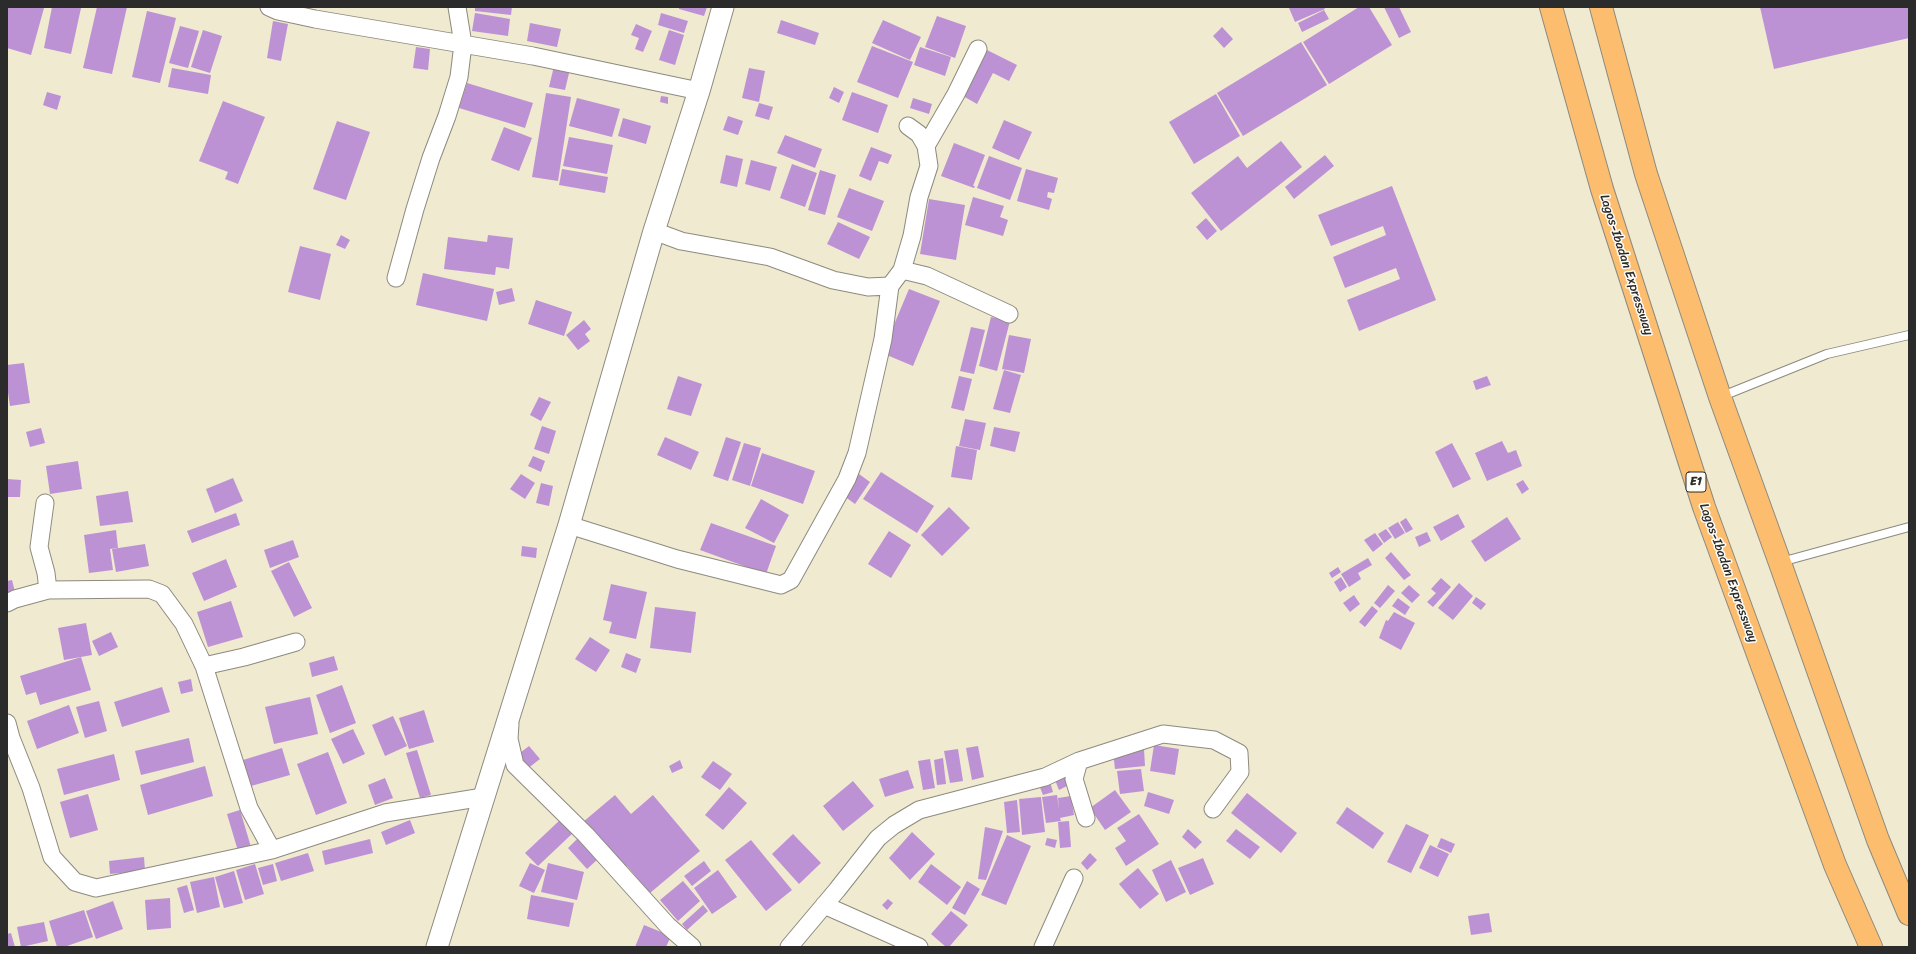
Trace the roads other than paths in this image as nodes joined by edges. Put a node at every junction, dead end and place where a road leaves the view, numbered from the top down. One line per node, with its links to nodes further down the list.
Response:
1 (269, 7): 6 (street)
2 (457, 7): 7 (street)
3 (723, 7): 9 (street)
4 (1551, 7): 42 (highway, Lagos-Ibadan Expressway / E1)
5 (1601, 7): 18 (highway)
6 (315, 13): 7 (street)
7 (463, 44): 9 (street); 14 (street)
8 (978, 49): 11 (street)
9 (700, 91): 12 (street)
10 (908, 126): 11 (street)
11 (926, 146): 13 (street)
12 (654, 231): 15 (street); 20 (street)
13 (902, 270): 15 (street); 16 (street)
14 (396, 278)
15 (890, 286): 20 (street)
16 (1009, 314)
17 (1909, 335): 18 (lane)
18 (1720, 397): 22 (highway)
19 (44, 503): 23 (street)
20 (569, 525): 27 (street)
21 (1909, 527): 22 (lane)
22 (1780, 563): 36 (highway)
23 (48, 590): 24 (street); 26 (street)
24 (7, 603)
25 (296, 642): 26 (street)
26 (204, 666): 33 (street)
27 (510, 716): 30 (street); 38 (street)
28 (8, 734): 33 (street)
29 (1079, 761): 31 (street); 32 (street); 35 (street)
30 (484, 797): 33 (street); 37 (street)
31 (1213, 809)
32 (1086, 818)
33 (272, 850)
34 (1074, 878): 41 (street)
35 (824, 905): 39 (street); 40 (street)
36 (1909, 914)
37 (437, 947)
38 (692, 947)
39 (789, 947)
40 (919, 947)
41 (1043, 947)
42 (1871, 947)

